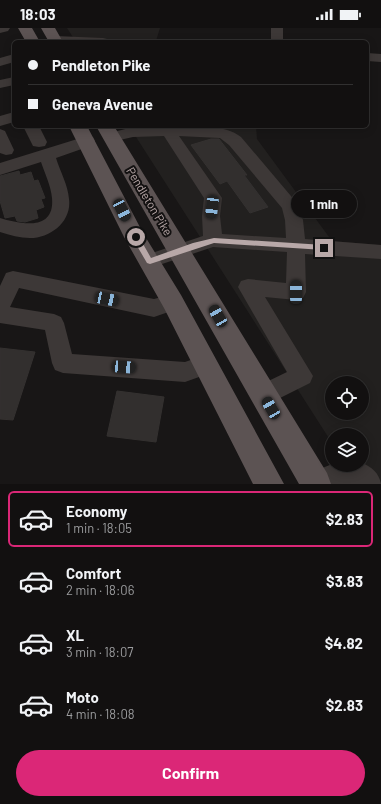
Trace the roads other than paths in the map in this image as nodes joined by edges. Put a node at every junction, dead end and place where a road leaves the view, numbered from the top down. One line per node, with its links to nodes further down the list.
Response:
1 (4, 28): 5 (street)
2 (25, 28): 7 (main road)
3 (84, 28): 9 (street)
4 (276, 28): 10 (street)
5 (0, 29)
6 (53, 37): 8 (street)
7 (32, 40)
8 (76, 40)
9 (83, 40)
10 (277, 40)
11 (369, 57): 12 (street)
12 (381, 58)
13 (12, 59): 14 (street)
14 (0, 62)
15 (12, 81): 16 (street)
16 (0, 84)
17 (12, 118): 18 (street)
18 (0, 121)
19 (32, 128): 24 (street)
20 (168, 131): 21 (street); 28 (street); 29 (street)
21 (108, 132): 30 (main road, Pendleton Pike)
22 (0, 134): 25 (street)
23 (82, 134): 24 (street); 32 (main road)
24 (43, 149): 26 (street); 27 (street)
25 (6, 150)
26 (0, 169)
27 (0, 225)
28 (214, 240): 29 (street); 30 (street)
29 (296, 245): 31 (street); 37 (street)
30 (179, 250): 32 (street); 37 (main road, Pendleton Pike)
31 (381, 252)
32 (150, 261): 33 (main road)
33 (173, 302): 34 (street); 36 (main road)
34 (0, 307)
35 (0, 314): 36 (street)
36 (205, 364): 38 (main road)
37 (264, 395): 39 (main road, Pendleton Pike)
38 (269, 484)
39 (316, 484): 40 (street)
40 (369, 484)

